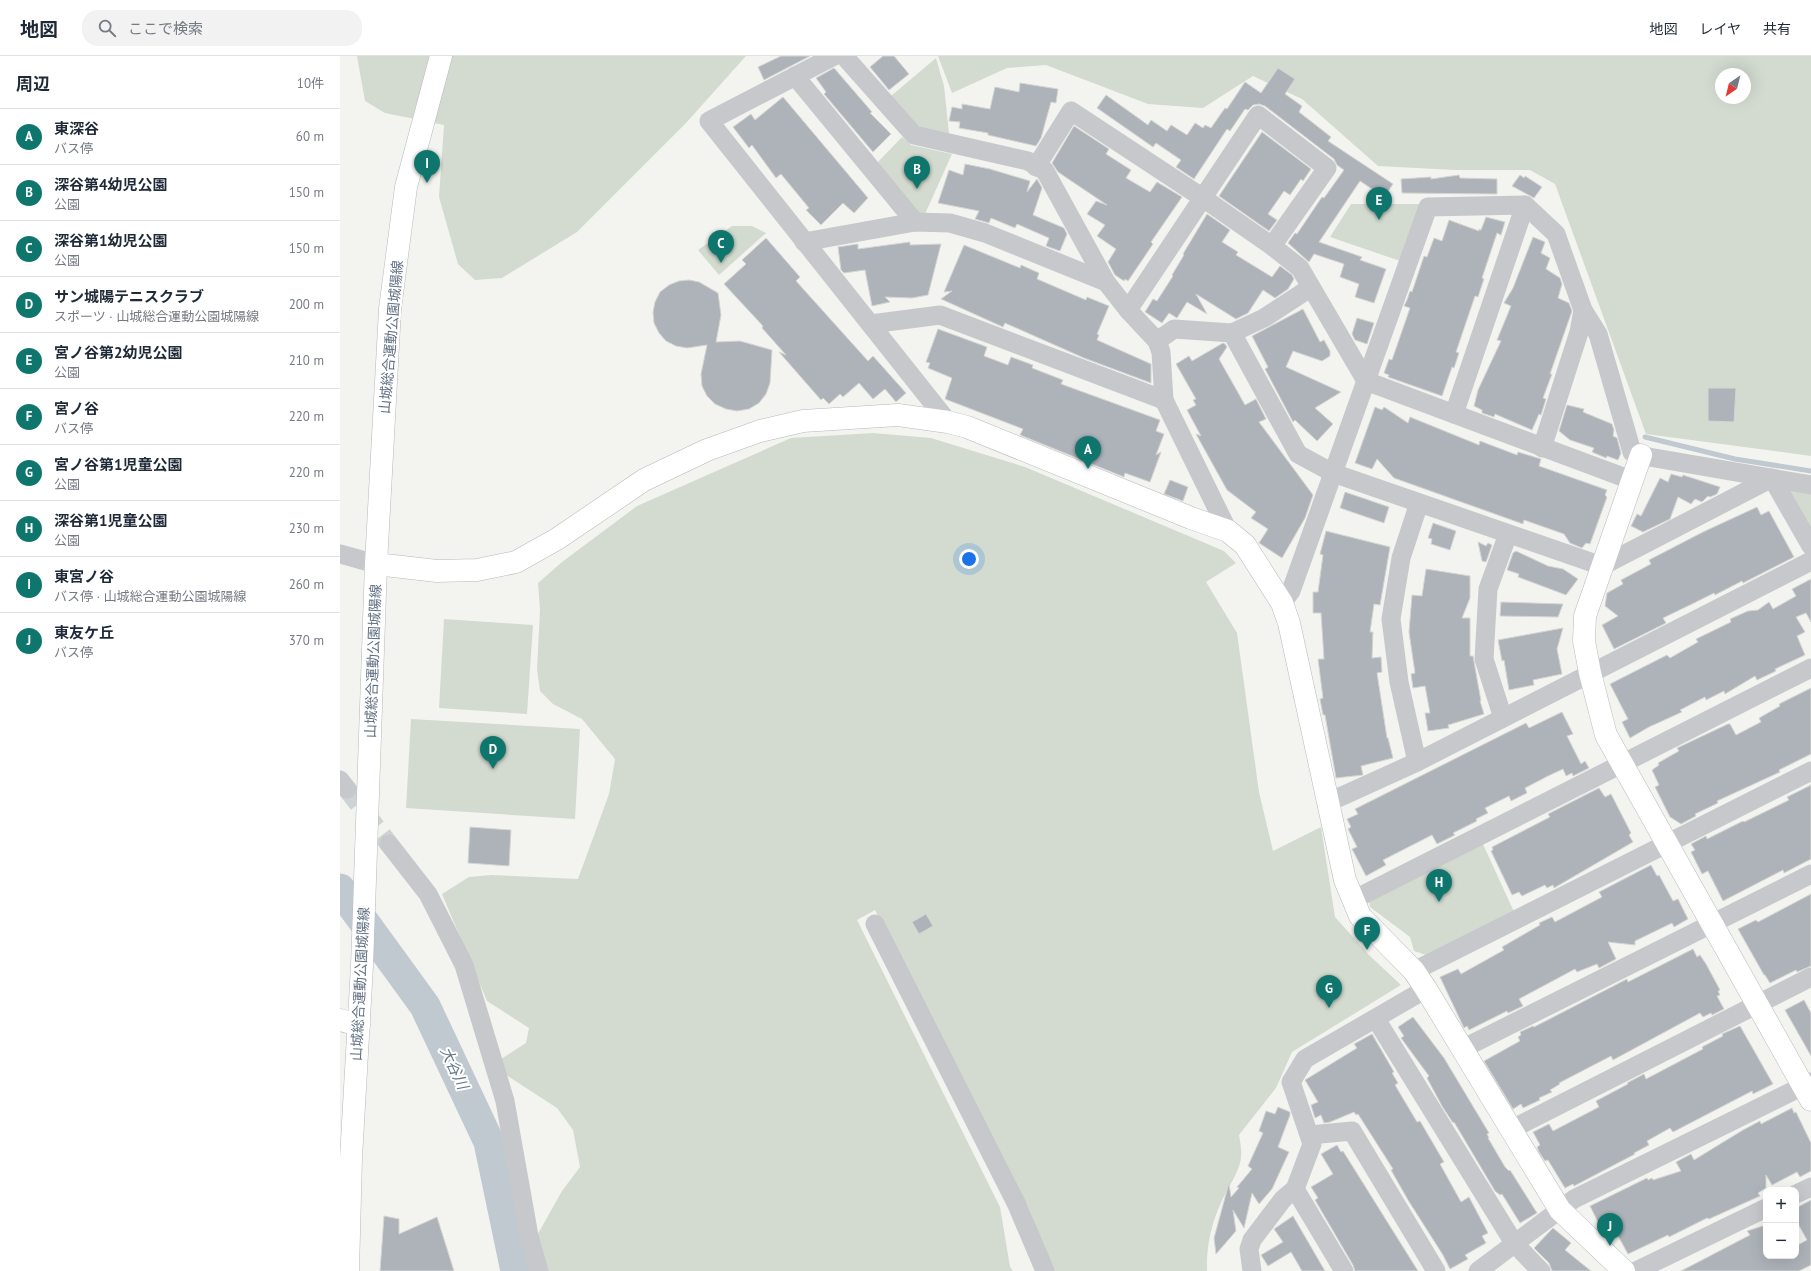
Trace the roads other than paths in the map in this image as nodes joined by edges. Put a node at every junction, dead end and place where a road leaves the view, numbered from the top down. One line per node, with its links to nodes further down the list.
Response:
1 (441, 56): 34 (street, 山城総合運動公園城陽線)
2 (834, 56): 4 (street)
3 (844, 56): 5 (street)
4 (795, 76): 8 (street); 9 (street)
5 (1036, 166): 6 (street); 11 (street)
6 (1203, 198): 10 (street); 10 (street); 13 (street)
7 (1525, 205): 14 (street); 18 (street); 20 (street)
8 (915, 222): 9 (street); 11 (street)
9 (804, 242): 15 (street)
10 (1272, 246): 12 (street)
11 (1106, 282): 13 (street)
12 (1310, 288): 16 (street); 18 (street)
13 (1128, 310): 17 (street)
14 (1584, 310): 22 (street); 23 (street)
15 (871, 324): 19 (street); 21 (street)
16 (1232, 333): 17 (street); 24 (street)
17 (1157, 341): 19 (street)
18 (1366, 381): 20 (street); 24 (street)
19 (1164, 400): 29 (street)
20 (1454, 414): 22 (street)
21 (948, 422): 29 (street); 34 (street)
22 (1542, 448): 26 (street)
23 (1641, 455): 25 (street); 26 (street)
24 (1334, 473): 28 (street); 36 (street)
25 (1772, 478): 27 (street); 31 (street); 35 (street)
26 (1631, 480): 35 (street)
27 (1811, 485)
28 (1419, 503): 30 (street); 40 (street)
29 (1228, 531): 36 (street)
30 (1508, 534): 35 (street); 39 (street)
31 (1811, 546)
32 (340, 554): 34 (street)
33 (1811, 561): 38 (street)
34 (376, 564): 55 (street, 山城総合運動公園城陽線)
35 (1602, 566): 38 (street)
36 (1282, 603): 43 (street)
37 (1811, 668): 41 (street)
38 (1590, 674): 39 (street); 41 (street)
39 (1503, 718): 40 (street)
40 (1417, 762): 43 (street)
41 (1622, 763): 45 (street); 47 (street)
42 (1811, 771): 45 (street)
43 (1329, 802): 47 (street)
44 (389, 844): 67 (street)
45 (1667, 845): 49 (street); 50 (street)
46 (1811, 874): 49 (street)
47 (1353, 900): 50 (street)
48 (875, 924): 68 (street)
49 (1712, 924): 53 (street); 56 (street)
50 (1414, 972): 52 (street)
51 (1811, 977): 53 (street)
52 (1426, 989): 54 (street); 56 (street)
53 (1757, 1005): 57 (street); 58 (street)
54 (1376, 1019): 59 (street); 65 (street)
55 (349, 1023): 66 (street, 山城総合運動公園城陽線)
56 (1462, 1049): 58 (street)
57 (1809, 1089): 64 (street)
58 (1510, 1130): 64 (street)
59 (1310, 1135): 61 (street); 71 (street)
60 (1811, 1187): 62 (street)
61 (1295, 1189): 69 (street); 70 (street)
62 (1799, 1193)
63 (1763, 1209): 75 (street)
64 (1560, 1210): 65 (street); 74 (street)
65 (1514, 1243): 72 (street); 73 (street)
66 (348, 1271)
67 (539, 1271)
68 (1045, 1271)
69 (1252, 1271)
70 (1344, 1271)
71 (1436, 1271)
72 (1478, 1271)
73 (1541, 1271)
74 (1624, 1271)
75 (1636, 1271)

